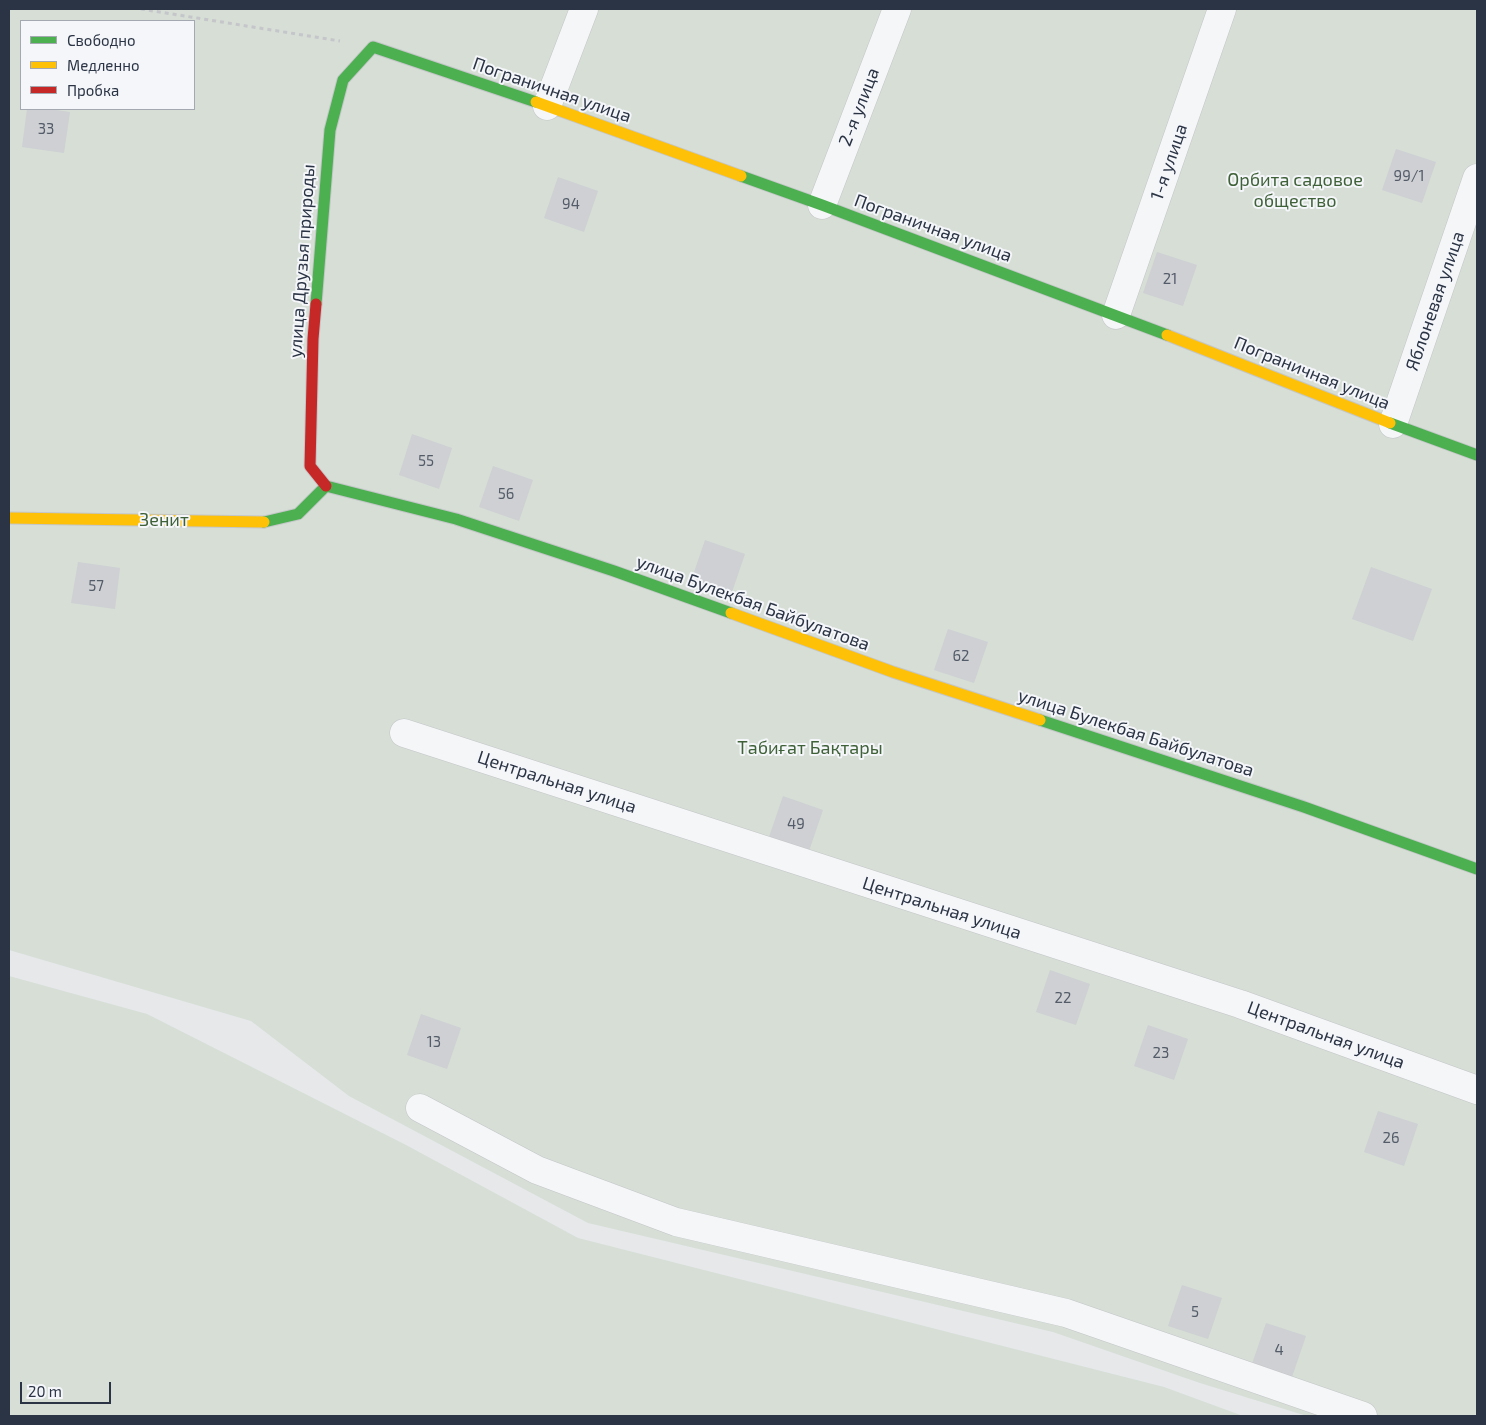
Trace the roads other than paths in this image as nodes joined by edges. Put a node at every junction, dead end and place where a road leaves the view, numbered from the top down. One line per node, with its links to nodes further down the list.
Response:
1 (584, 9): 5 (street)
2 (897, 9): 7 (street, 2-я улица)
3 (1222, 9): 8 (street, 1-я улица)
4 (373, 47): 5 (street, Пограничная улица); 11 (street, улица Друзья природы)
5 (547, 106): 7 (street, Пограничная улица)
6 (1477, 178): 9 (street, Яблоневая улица)
7 (822, 205): 8 (street, Пограничная улица)
8 (1116, 315): 9 (street, Пограничная улица)
9 (1393, 424): 10 (street, Пограничная улица)
10 (1477, 455)
11 (326, 486): 12 (street); 14 (street, улица Булекбая Байбулатова)
12 (9, 518)
13 (404, 733): 15 (street, Центральная улица)
14 (1477, 869)
15 (1477, 1090)
16 (420, 1108): 17 (street)
17 (1363, 1416)

